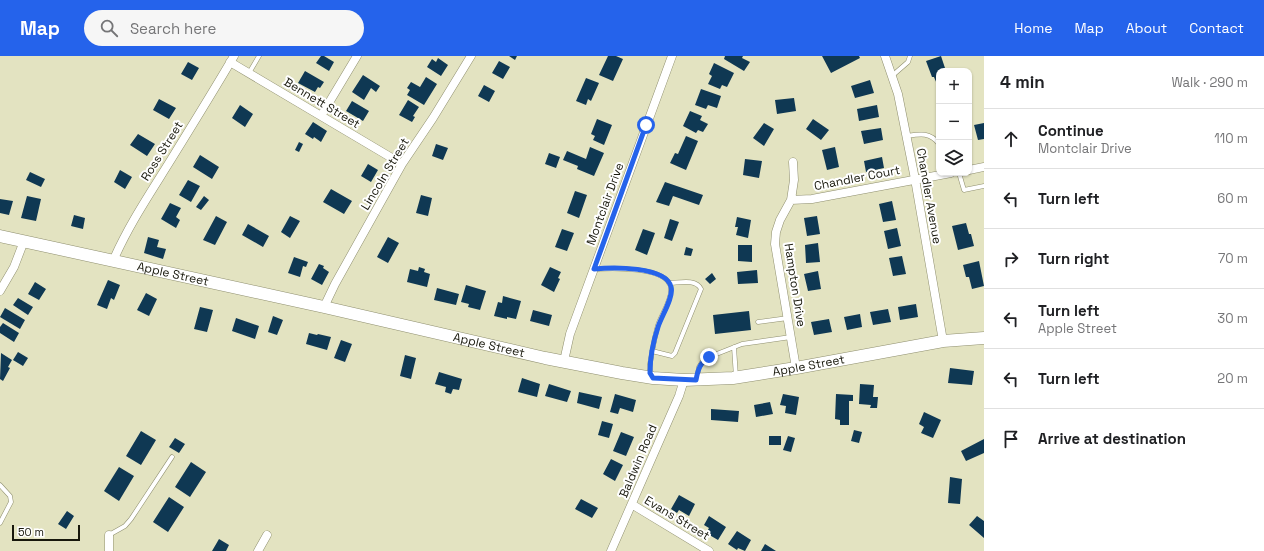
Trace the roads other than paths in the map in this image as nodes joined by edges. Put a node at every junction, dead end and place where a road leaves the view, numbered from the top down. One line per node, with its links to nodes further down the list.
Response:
1 (259, 56): 8 (lane)
2 (357, 56): 10 (street)
3 (471, 56): 14 (street, Lincoln Street)
4 (672, 56): 25 (street, Montclair Drive)
5 (886, 56): 9 (street, Chandler Avenue)
6 (910, 56): 9 (lane)
7 (232, 59): 8 (street, Bennett Street); 24 (street, Ross Street)
8 (249, 73): 10 (street, Bennett Street)
9 (892, 75): 11 (street, Chandler Avenue)
10 (321, 116): 14 (street, Bennett Street)
11 (906, 136): 12 (lane); 19 (street, Chandler Avenue)
12 (936, 141)
13 (793, 162): 21 (street, Hampton Drive)
14 (402, 164): 28 (street, Lincoln Street)
15 (984, 167): 16 (street)
16 (972, 169)
17 (936, 176): 19 (street, Chandler Court)
18 (961, 176): 20 (lane)
19 (915, 179): 21 (street, Chandler Court); 33 (street, Chandler Avenue)
20 (984, 186)
21 (791, 200): 29 (street, Hampton Drive)
22 (0, 236): 23 (street, Apple Street)
23 (24, 241): 24 (street, Apple Street); 27 (street)
24 (113, 261): 28 (street, Apple Street)
25 (594, 269): 26 (lane); 36 (street, Montclair Drive)
26 (668, 283): 35 (lane); 35 (lane)
27 (0, 291)
28 (324, 307): 36 (street, Apple Street)
29 (788, 318): 30 (lane); 31 (street, Hampton Drive)
30 (758, 322)
31 (791, 337): 34 (lane); 37 (street, Hampton Drive)
32 (984, 338): 33 (street, Apple Street)
33 (943, 341): 37 (street, Apple Street)
34 (734, 347): 38 (lane); 40 (lane)
35 (652, 351): 39 (lane)
36 (564, 361): 39 (street, Apple Street)
37 (796, 368): 38 (street, Apple Street)
38 (736, 377): 40 (street, Apple Street)
39 (653, 378): 40 (street, Apple Street)
40 (690, 380): 43 (street, Baldwin Road)
41 (172, 457): 45 (lane)
42 (0, 486): 44 (lane)
43 (633, 505): 49 (street, Baldwin Road); 50 (street, Evans Street)
44 (0, 523)
45 (109, 535): 47 (street)
46 (267, 535): 48 (street)
47 (109, 551)
48 (258, 551)
49 (612, 551)
50 (709, 551)

